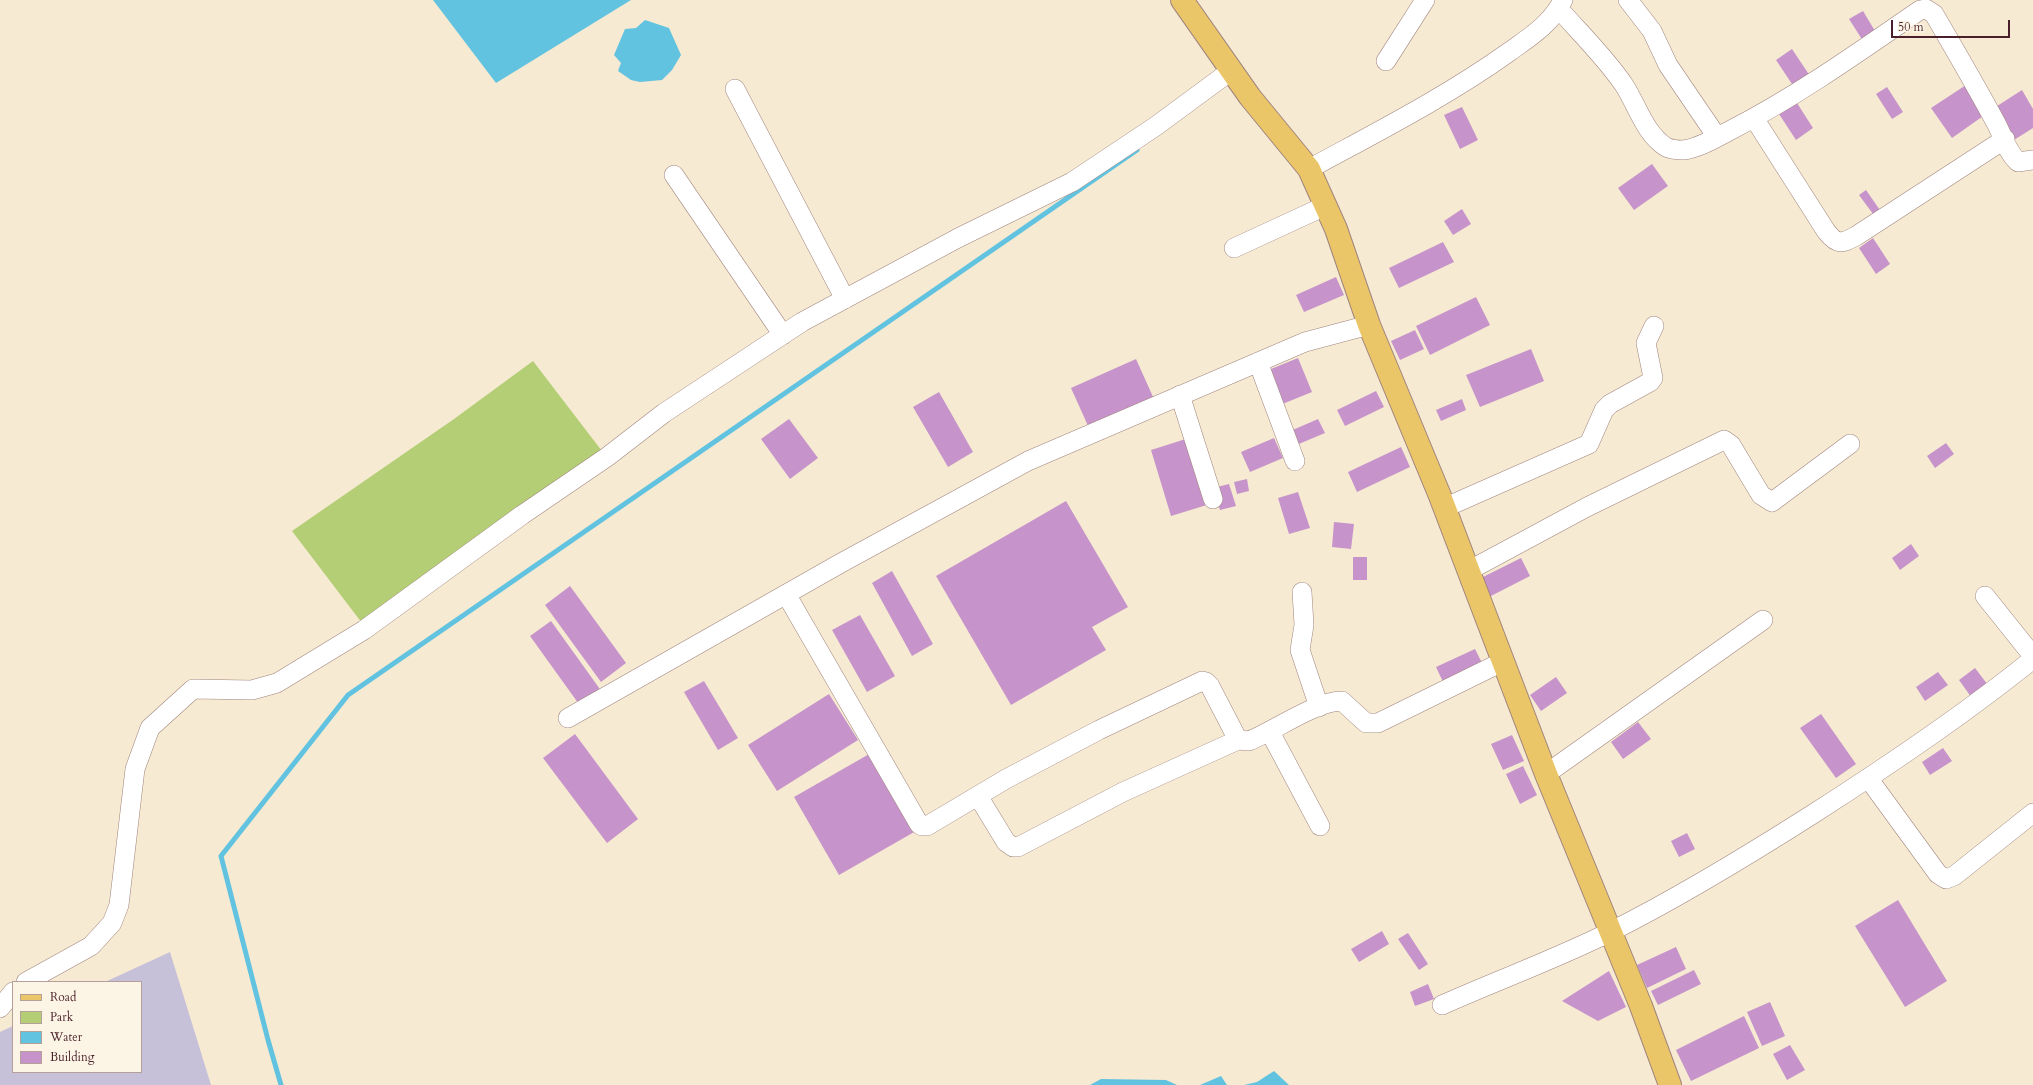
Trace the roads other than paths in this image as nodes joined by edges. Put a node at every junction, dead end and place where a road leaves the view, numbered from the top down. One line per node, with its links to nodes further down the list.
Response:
1 (1182, 0): 6 (main road)
2 (1425, 0): 5 (street)
3 (1628, 0): 9 (street)
4 (1561, 5): 9 (street); 12 (street)
5 (1386, 61)
6 (1232, 70): 12 (main road); 16 (street)
7 (735, 89): 16 (street)
8 (1754, 118): 9 (street); 10 (street); 10 (street)
9 (1717, 137)
10 (2005, 139): 11 (street)
11 (2033, 160)
12 (1309, 169): 14 (main road)
13 (674, 175): 19 (street)
14 (1325, 206): 15 (street); 17 (main road)
15 (1234, 248)
16 (845, 299): 19 (street)
17 (1369, 325): 20 (street); 25 (main road)
18 (1654, 326): 25 (street)
19 (783, 335): 43 (street)
20 (1258, 362): 21 (street); 23 (street)
21 (1180, 395): 24 (street); 28 (street)
22 (1850, 444): 26 (street)
23 (1295, 461)
24 (1213, 499)
25 (1444, 508): 26 (main road)
26 (1468, 571): 32 (main road)
27 (1302, 592): 33 (street)
28 (786, 594): 34 (street); 39 (street)
29 (1986, 596): 31 (street)
30 (1763, 620): 37 (street)
31 (2033, 657): 38 (street)
32 (1502, 662): 33 (street); 37 (main road)
33 (1319, 707): 35 (street)
34 (568, 718)
35 (1270, 732): 36 (street); 41 (street)
36 (1238, 740): 39 (street); 39 (street)
37 (1546, 774): 42 (main road)
38 (1868, 778): 40 (street); 42 (street)
39 (978, 796)
40 (2033, 814)
41 (1320, 826)
42 (1610, 932): 45 (street); 47 (main road)
43 (28, 981)
44 (12, 993): 46 (street)
45 (1442, 1005)
46 (0, 1008)
47 (1670, 1085)

